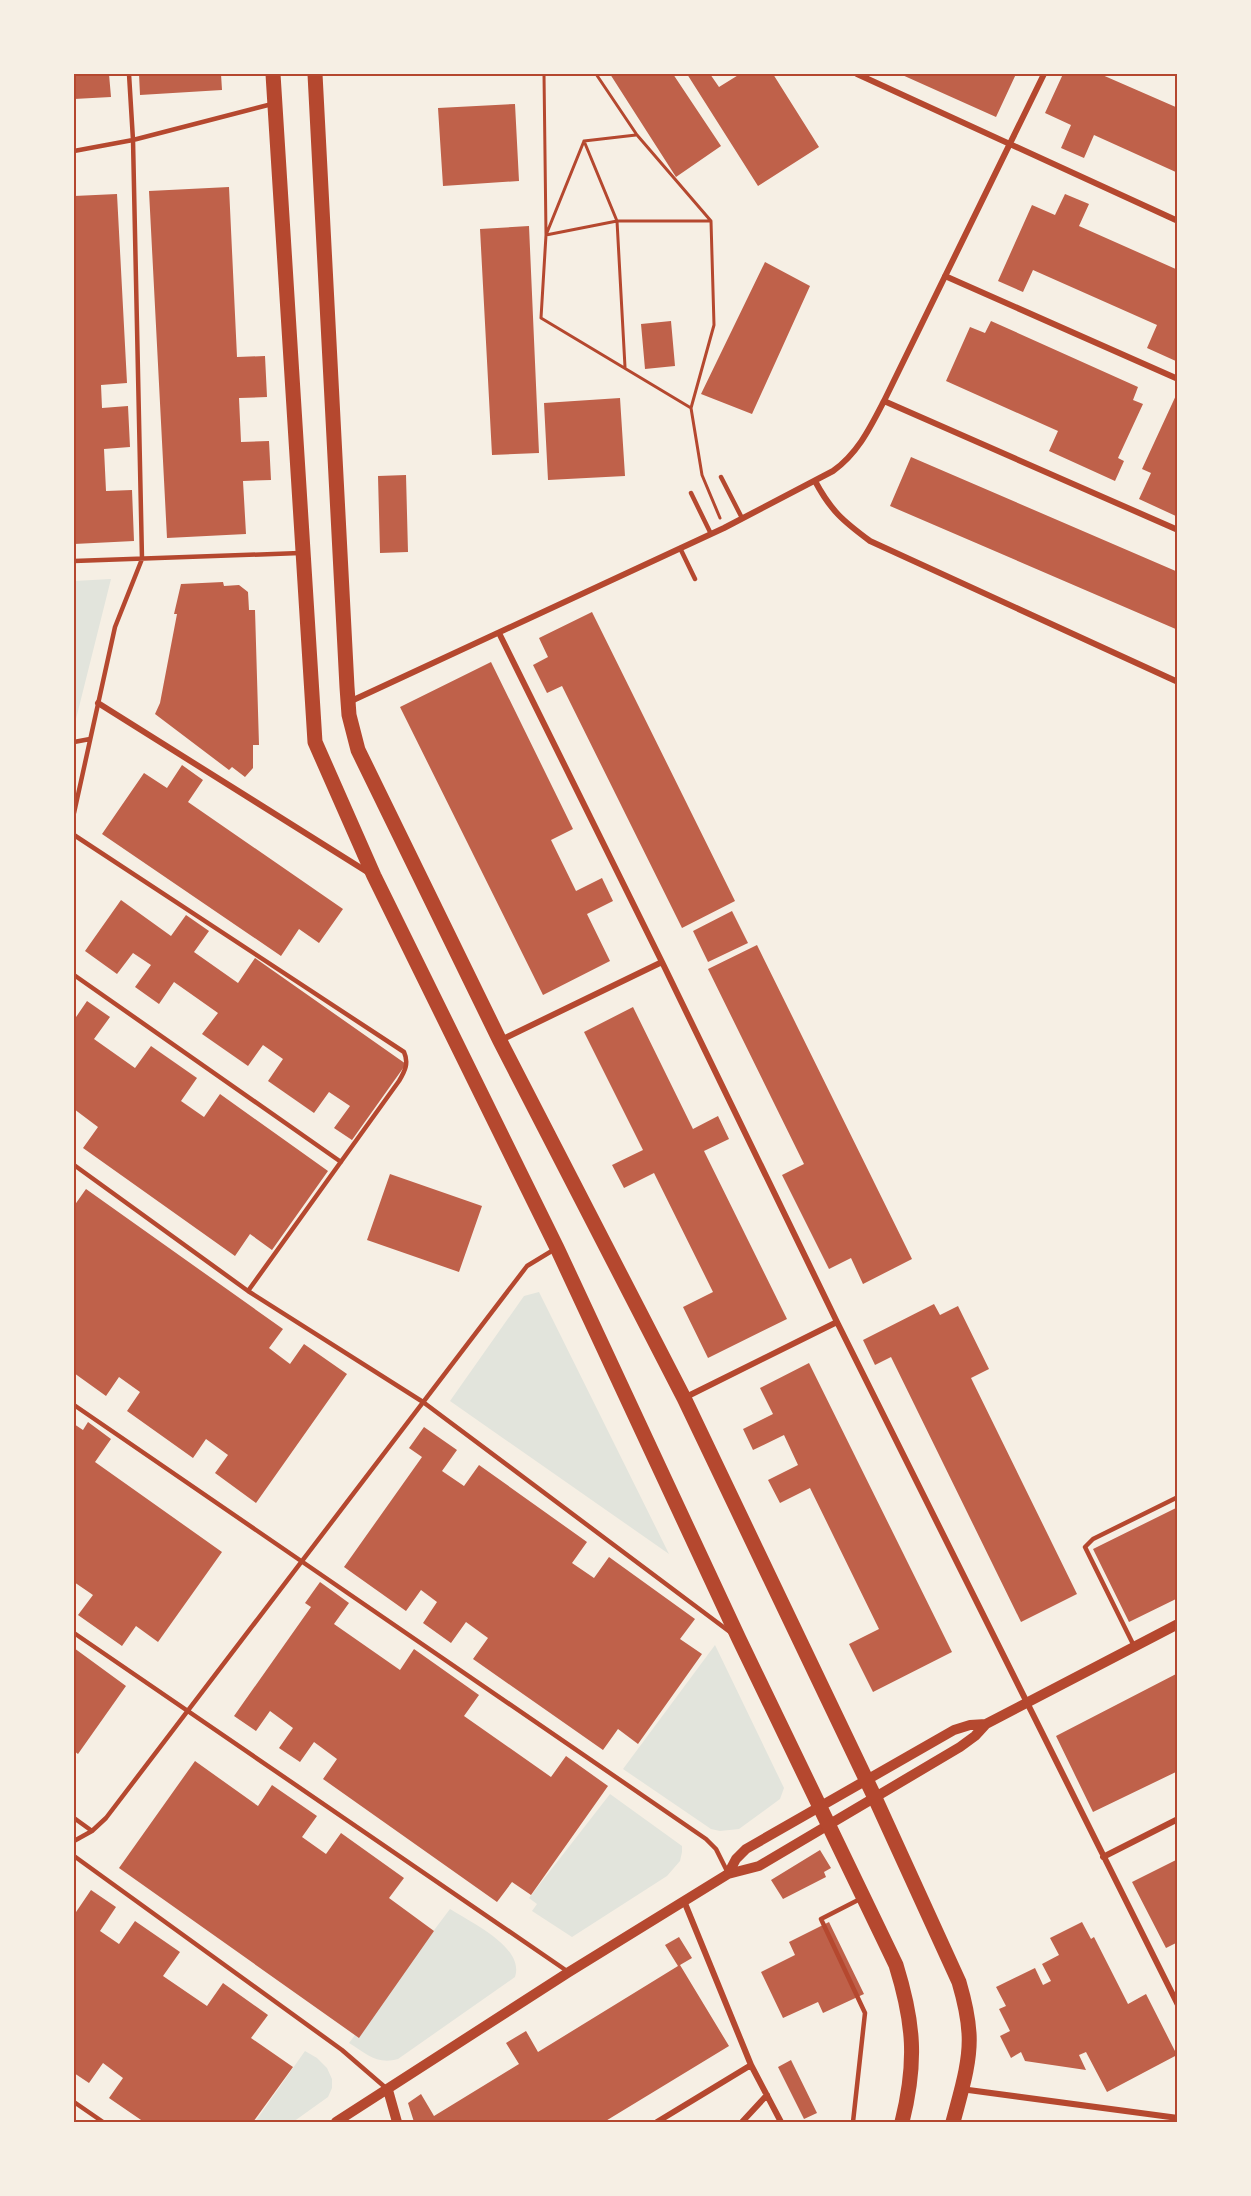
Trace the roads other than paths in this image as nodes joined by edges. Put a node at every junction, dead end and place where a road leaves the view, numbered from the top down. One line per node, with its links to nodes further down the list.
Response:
1 (129, 74): 7 (lane)
2 (273, 74): 6 (main road)
3 (316, 74): 28 (main road)
4 (857, 74): 8 (street)
5 (1044, 74): 8 (street)
6 (274, 103): 7 (lane); 21 (main road)
7 (133, 140): 9 (lane); 22 (lane)
8 (1009, 145): 10 (street); 11 (street)
9 (74, 151)
10 (1178, 221)
11 (945, 276): 12 (street); 13 (street)
12 (1178, 379)
13 (884, 401): 15 (street); 18 (street)
14 (721, 477): 17 (lane)
15 (815, 481): 17 (street); 26 (street)
16 (691, 493): 19 (lane)
17 (742, 519): 19 (street)
18 (1178, 530)
19 (711, 534): 20 (street)
20 (680, 548): 24 (lane); 25 (street)
21 (303, 553): 22 (lane); 33 (main road)
22 (142, 559): 23 (lane); 27 (lane)
23 (74, 561)
24 (694, 579)
25 (499, 633): 28 (street); 34 (street)
26 (1178, 682)
27 (98, 703): 29 (lane); 33 (street)
28 (348, 703): 36 (main road)
29 (90, 739): 30 (lane); 31 (lane)
30 (74, 742)
31 (74, 813)
32 (74, 835): 37 (lane)
33 (374, 876): 39 (main road)
34 (662, 962): 36 (street); 41 (street)
35 (74, 975): 37 (lane)
36 (500, 1041): 42 (main road)
37 (340, 1162): 40 (lane)
38 (74, 1165): 40 (lane)
39 (557, 1248): 43 (lane); 49 (main road)
40 (248, 1291): 43 (lane)
41 (837, 1322): 42 (street); 51 (street)
42 (684, 1398): 54 (main road)
43 (423, 1402): 46 (lane); 49 (lane)
44 (74, 1405): 46 (lane)
45 (1178, 1497): 50 (lane)
46 (300, 1561): 52 (lane); 64 (lane)
47 (1178, 1624): 50 (street)
48 (74, 1633): 52 (lane)
49 (739, 1639): 56 (main road)
50 (1134, 1647): 51 (street)
51 (1026, 1703): 53 (street); 63 (street)
52 (187, 1713): 60 (lane); 67 (lane)
53 (986, 1724): 54 (street); 55 (street)
54 (866, 1780): 55 (main road); 56 (street)
55 (875, 1798): 59 (street); 71 (main road)
56 (821, 1806): 59 (main road); 64 (street)
57 (74, 1818): 60 (lane)
58 (1178, 1818): 63 (street)
59 (830, 1824): 64 (street); 65 (main road)
60 (92, 1831): 61 (lane)
61 (74, 1841)
62 (74, 1856): 72 (lane)
63 (1102, 1857): 68 (street)
64 (728, 1874): 66 (street)
65 (864, 1897): 82 (lane); 83 (main road)
66 (684, 1901): 67 (street); 70 (street)
67 (569, 1972): 72 (street)
68 (1175, 1992): 69 (street)
69 (1178, 2005)
70 (751, 2065): 73 (street); 79 (street)
71 (961, 2089): 75 (street); 84 (main road)
72 (388, 2090): 77 (street); 78 (street)
73 (767, 2095): 80 (street); 81 (street)
74 (74, 2102): 76 (lane)
75 (1178, 2118)
76 (103, 2122)
77 (336, 2122)
78 (396, 2122)
79 (657, 2122)
80 (742, 2122)
81 (781, 2122)
82 (853, 2122)
83 (902, 2122)
84 (953, 2122)

